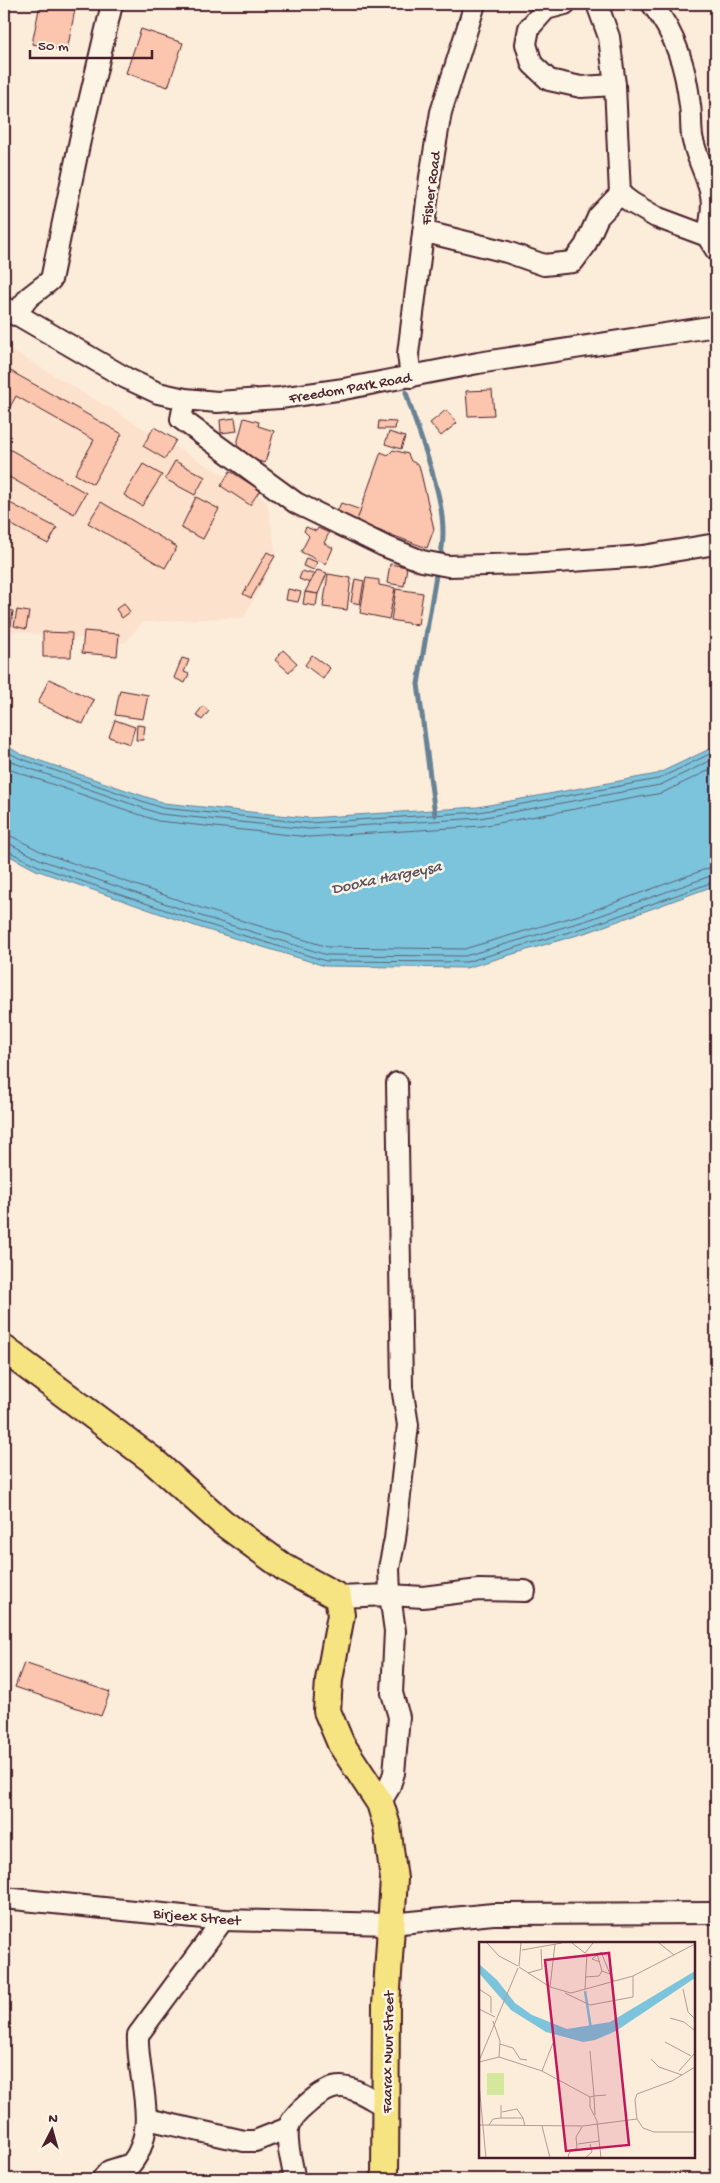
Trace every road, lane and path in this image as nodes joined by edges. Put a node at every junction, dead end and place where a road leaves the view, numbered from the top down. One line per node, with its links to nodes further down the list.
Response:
1 (112, 4): 10 (street)
2 (475, 4): 8 (street, Fisher Road)
3 (561, 4): 6 (street)
4 (597, 4): 6 (street)
5 (652, 4): 9 (street)
6 (615, 85): 7 (street)
7 (620, 194): 8 (street); 9 (street)
8 (423, 234): 12 (street, Fisher Road)
9 (712, 243)
10 (10, 311): 13 (street, Freedom Park Road)
11 (716, 326): 12 (street, Freedom Park Road)
12 (411, 377): 13 (street, Freedom Park Road)
13 (185, 399): 14 (street)
14 (716, 544)
15 (396, 1083): 18 (street)
16 (4, 1350): 19 (main road)
17 (525, 1591): 18 (street)
18 (390, 1594): 19 (street); 20 (street)
19 (338, 1597): 20 (main road, Faarax Nuur Street)
20 (380, 1803): 24 (main road, Faarax Nuur Street)
21 (4, 1898): 23 (street, Birjeex Street)
22 (716, 1913): 24 (street, Birjeex Street)
23 (223, 1920): 24 (street, Birjeex Street); 26 (street)
24 (392, 1924): 25 (main road, Faarax Nuur Street)
25 (386, 2107): 27 (street); 31 (main road, Faarax Nuur Street)
26 (146, 2119): 27 (street); 28 (street)
27 (288, 2128): 30 (street)
28 (134, 2172): 29 (street)
29 (102, 2179)
30 (294, 2179)
31 (385, 2179)

